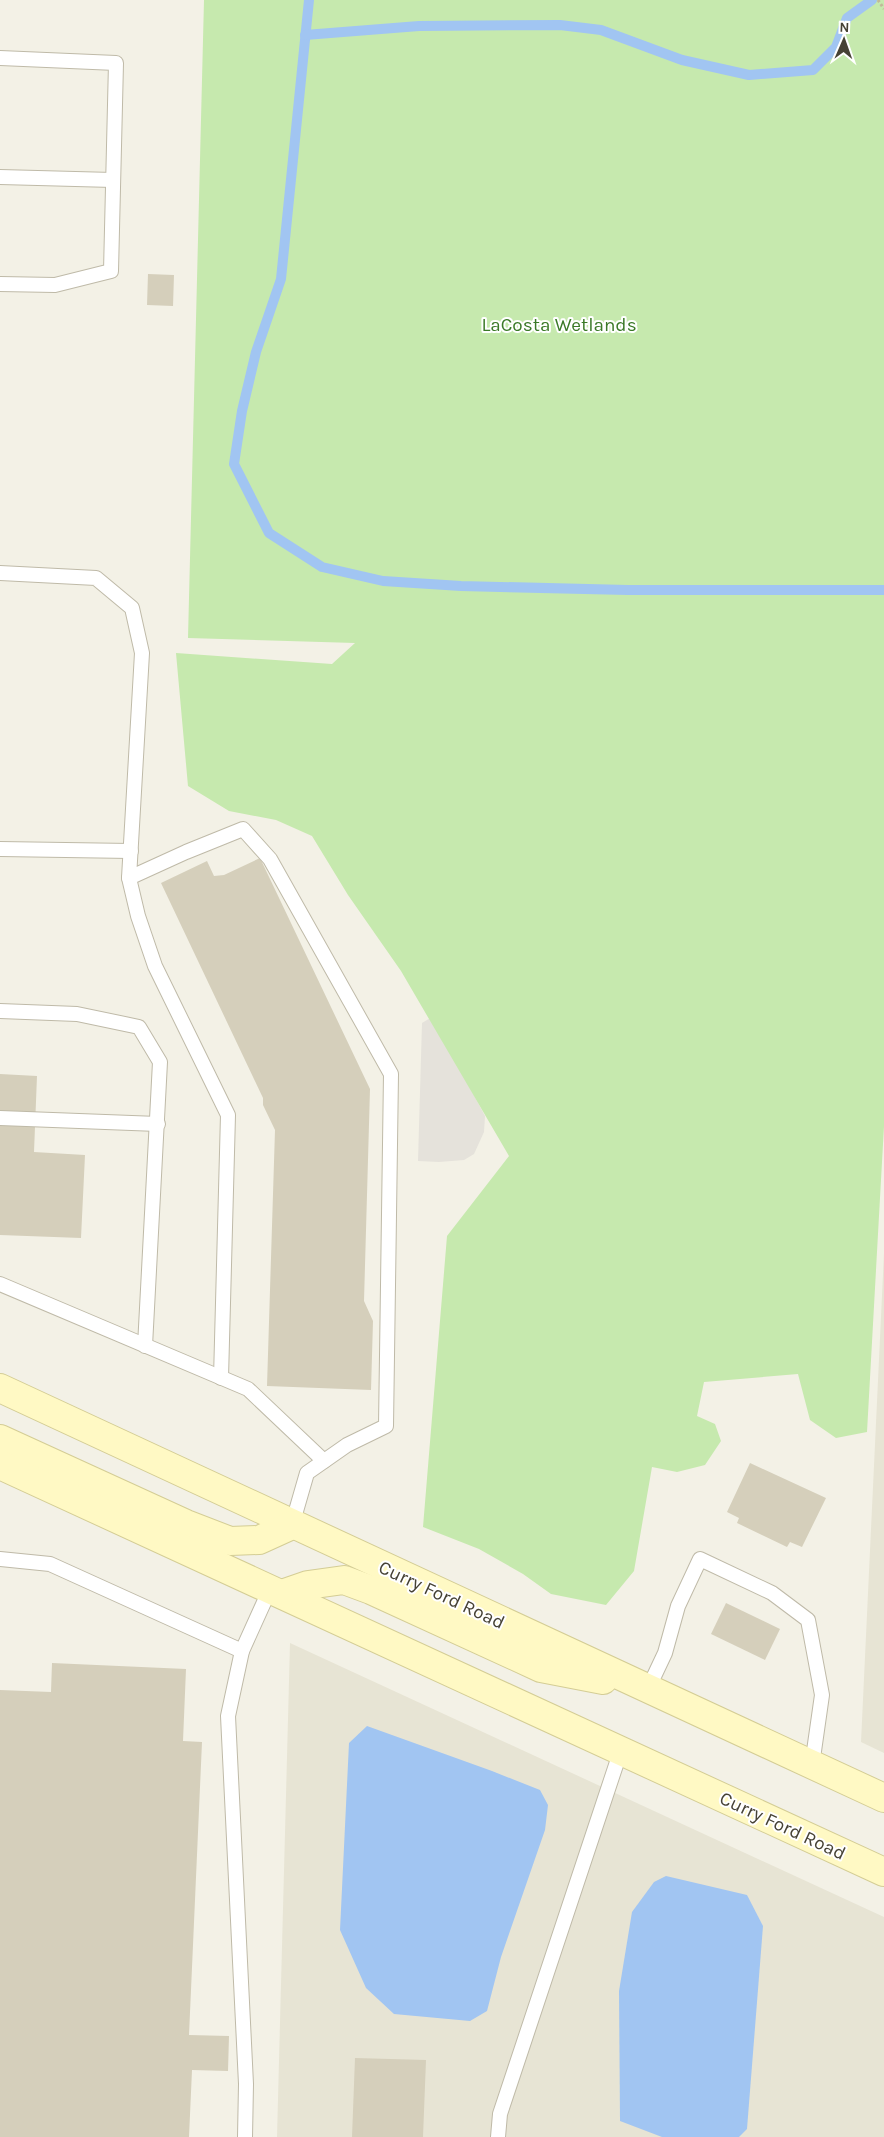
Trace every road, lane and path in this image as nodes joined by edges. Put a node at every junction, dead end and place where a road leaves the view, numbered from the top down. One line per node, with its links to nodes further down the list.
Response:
1 (878, 0): 2 (path)
2 (884, 8)
3 (0, 58): 5 (lane)
4 (0, 177): 5 (lane)
5 (113, 180): 6 (lane)
6 (0, 284)
7 (0, 573): 9 (lane)
8 (0, 849): 9 (lane)
9 (131, 851): 10 (lane)
10 (129, 878): 16 (lane); 19 (lane)
11 (0, 1011): 13 (lane)
12 (0, 1118): 13 (lane)
13 (158, 1122): 15 (lane)
14 (0, 1284): 15 (lane)
15 (146, 1346): 16 (lane)
16 (221, 1378): 19 (lane)
17 (0, 1388): 21 (main road, Curry Ford Road)
18 (0, 1439): 21 (main road)
19 (324, 1461): 21 (lane)
20 (0, 1465): 23 (main road, Curry Ford Road)
21 (292, 1525): 25 (main road, Curry Ford Road)
22 (0, 1560): 24 (lane)
23 (276, 1592): 24 (lane); 25 (main road); 26 (main road, Curry Ford Road)
24 (242, 1651): 30 (lane)
25 (648, 1689): 27 (main road, Curry Ford Road); 27 (lane)
26 (621, 1750): 29 (main road, Curry Ford Road); 31 (lane)
27 (812, 1765): 28 (main road, Curry Ford Road)
28 (884, 1798)
29 (884, 1872)
30 (245, 2137)
31 (498, 2137)

